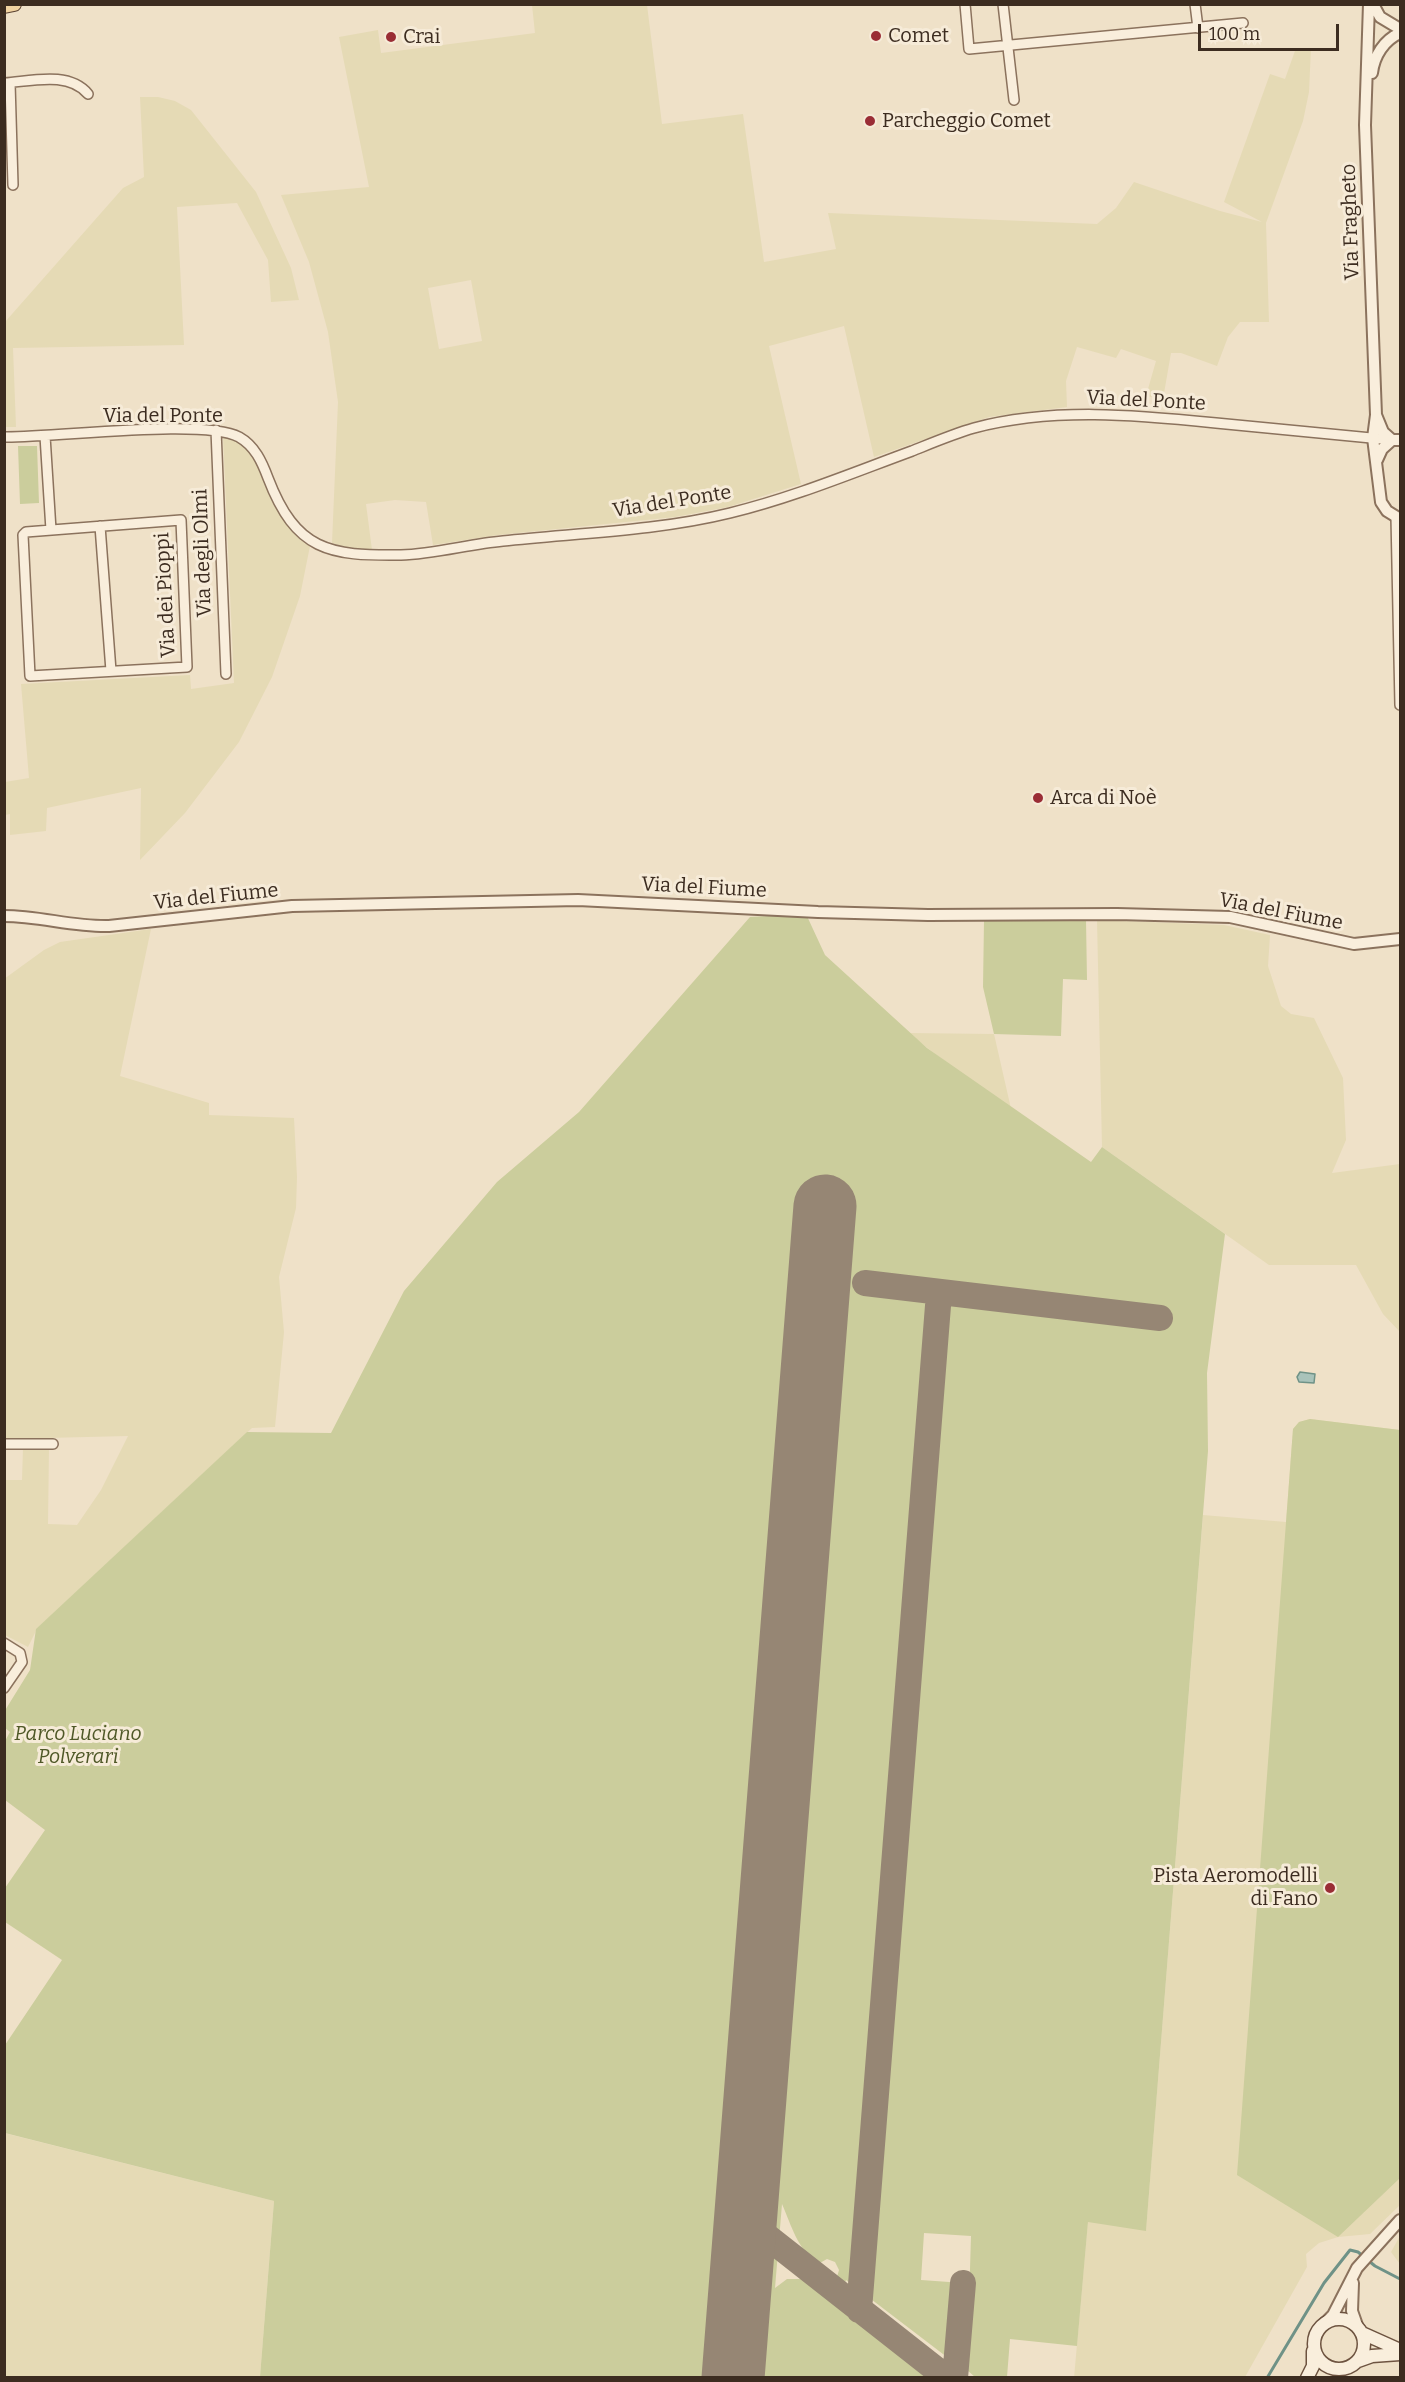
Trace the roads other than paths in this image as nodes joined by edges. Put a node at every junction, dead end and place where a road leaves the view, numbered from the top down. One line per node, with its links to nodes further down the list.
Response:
1 (14, 4): 6 (main road)
2 (965, 4): 11 (street)
3 (1003, 4): 11 (street)
4 (1195, 4): 8 (street)
5 (1371, 4): 9 (street); 15 (street, Via Fragheto)
6 (4, 6)
7 (1244, 23): 8 (street)
8 (1198, 28): 11 (street)
9 (1401, 29)
10 (1401, 33): 15 (street)
11 (1007, 46): 14 (street)
12 (7, 83): 13 (street); 16 (street)
13 (88, 94)
14 (1014, 100)
15 (1366, 108): 17 (street, Via Fragheto)
16 (13, 185)
17 (1376, 415): 21 (street, Via Fragheto); 22 (street)
18 (216, 430): 19 (street, Via del Ponte); 21 (street, Via del Ponte); 29 (street, Via degli Olmi)
19 (45, 436): 20 (street, Via del Ponte); 26 (street)
20 (4, 437)
21 (1373, 438): 22 (street, Via del Ponte); 23 (street, Via Fragheto)
22 (1396, 440): 23 (street)
23 (1377, 460): 24 (street, Via Fragheto)
24 (1398, 518): 27 (street)
25 (100, 526): 26 (street); 28 (street); 28 (street, Via dei Pioppi)
26 (51, 530): 28 (street)
27 (1400, 663): 30 (street)
28 (111, 671)
29 (226, 674)
30 (1401, 705)
31 (4, 916): 32 (street, Via del Fiume)
32 (1401, 939)
33 (4, 1444): 34 (street)
34 (53, 1444)
35 (4, 1643): 36 (street)
36 (4, 1688)
37 (1401, 2220): 38 (street)
38 (1357, 2268): 39 (street); 40 (street)
39 (1325, 2323): 40 (main road); 41 (main road)
40 (1360, 2330): 42 (main road); 43 (main road)
41 (1314, 2344): 44 (main road); 45 (main road)
42 (1401, 2352): 43 (main road)
43 (1358, 2361): 44 (main road)
44 (1332, 2369): 46 (main road)
45 (1307, 2378)
46 (1316, 2378)

